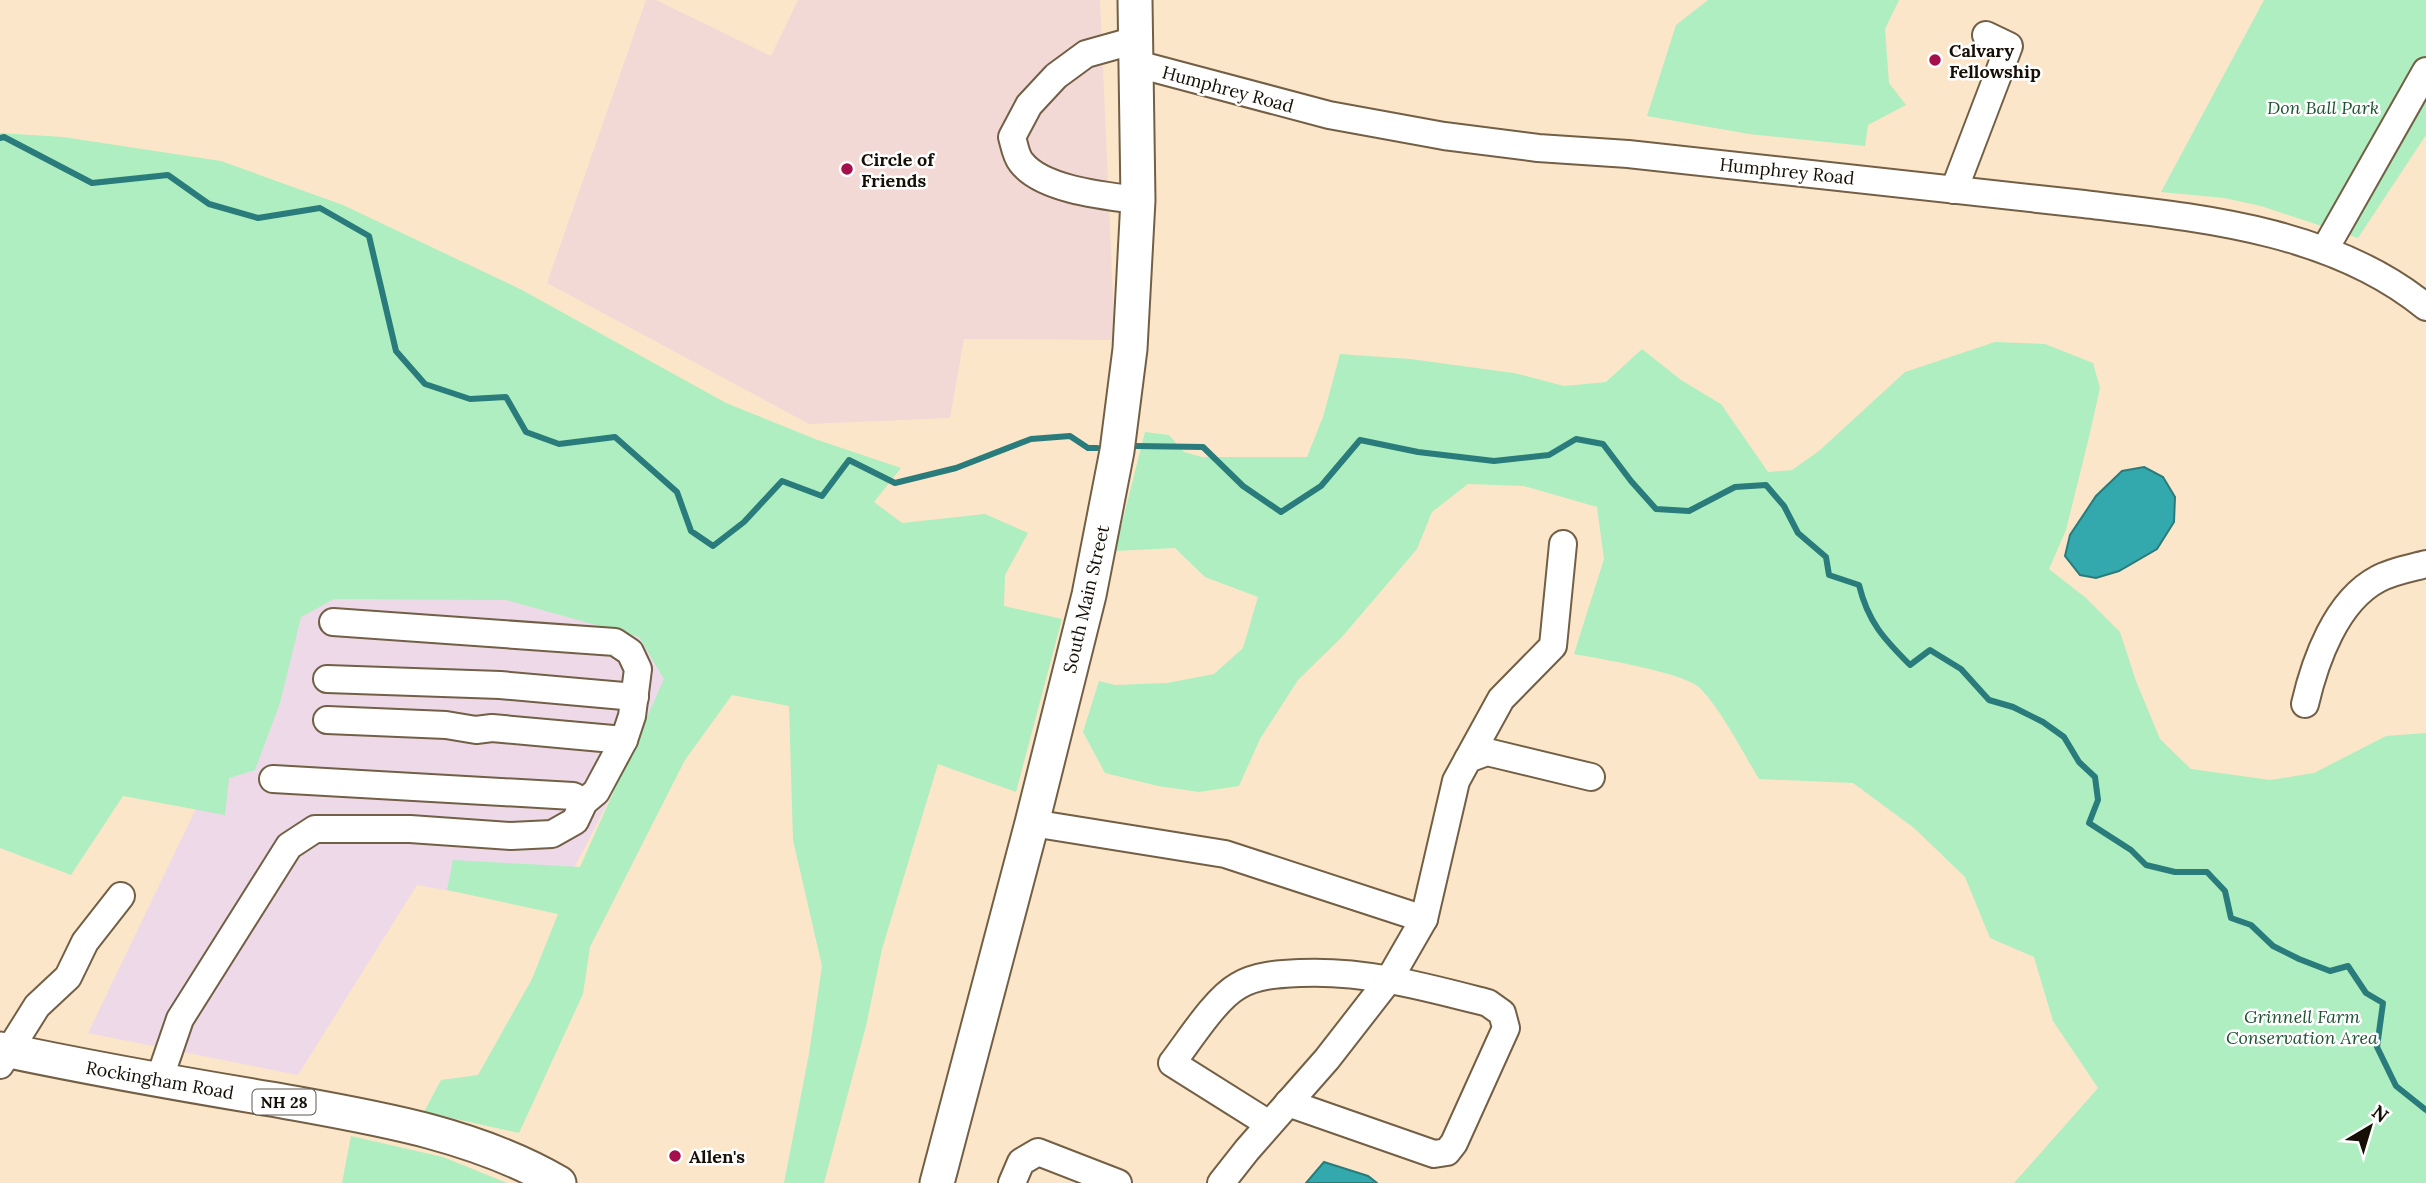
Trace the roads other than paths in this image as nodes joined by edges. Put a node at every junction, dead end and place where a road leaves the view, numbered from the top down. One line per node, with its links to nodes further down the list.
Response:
1 (1135, 0): 3 (main road, South Main Street)
2 (1986, 35): 5 (street)
3 (1136, 52): 5 (street, Humphrey Road); 6 (main road, South Main Street); 6 (street)
4 (2426, 71): 7 (street)
5 (1954, 190): 7 (street, Humphrey Road)
6 (1138, 200): 21 (main road, South Main Street)
7 (2325, 249): 8 (street, Humphrey Road)
8 (2426, 307)
9 (1563, 544): 17 (street)
10 (2426, 564): 14 (street)
11 (333, 622): 13 (street)
12 (327, 679): 13 (street)
13 (635, 697): 16 (street)
14 (2305, 704)
15 (327, 720): 16 (street)
16 (624, 740): 20 (street)
17 (1468, 759): 18 (street); 23 (street)
18 (1591, 778)
19 (273, 779): 20 (street)
20 (584, 802): 26 (street)
21 (1032, 823): 23 (street); 30 (main road, South Main Street)
22 (121, 896): 25 (street)
23 (1424, 919): 24 (street)
24 (1390, 978): 27 (street); 27 (street); 28 (street)
25 (3, 1055): 26 (main road, Rockingham Road / NH 28)
26 (159, 1080): 29 (main road, Rockingham Road / NH 28)
27 (1288, 1103): 28 (street)
28 (1269, 1124): 33 (street)
29 (559, 1183)
30 (937, 1183)
31 (1012, 1183): 32 (street)
32 (1118, 1183)
33 (1221, 1183)

